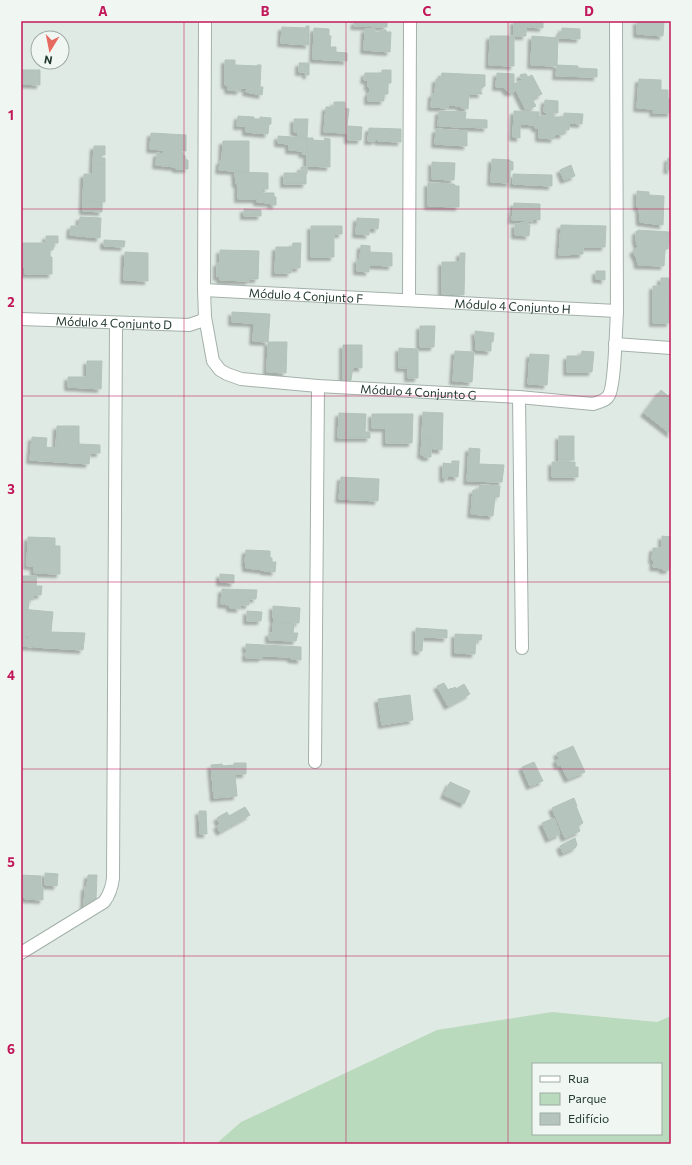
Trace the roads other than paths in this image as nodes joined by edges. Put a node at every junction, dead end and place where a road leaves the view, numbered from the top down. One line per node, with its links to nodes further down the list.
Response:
1 (205, 21): 4 (street, Módulo 4 Conjunto G)
2 (410, 21): 5 (street)
3 (616, 21): 6 (street, Módulo 4 Conjunto G)
4 (204, 290): 5 (street, Módulo 4 Conjunto F); 7 (street, Módulo 4 Conjunto G)
5 (408, 300): 6 (street, Módulo 4 Conjunto H)
6 (617, 311): 10 (street, Módulo 4 Conjunto G)
7 (205, 317): 9 (street, Módulo 4 Conjunto D); 12 (street, Módulo 4 Conjunto G)
8 (21, 319): 9 (street, Módulo 4 Conjunto D)
9 (116, 322): 16 (street)
10 (615, 344): 11 (street); 13 (street, Módulo 4 Conjunto G)
11 (671, 348)
12 (318, 386): 13 (street, Módulo 4 Conjunto G); 15 (street)
13 (519, 397): 14 (street)
14 (522, 648)
15 (315, 762)
16 (21, 952)

